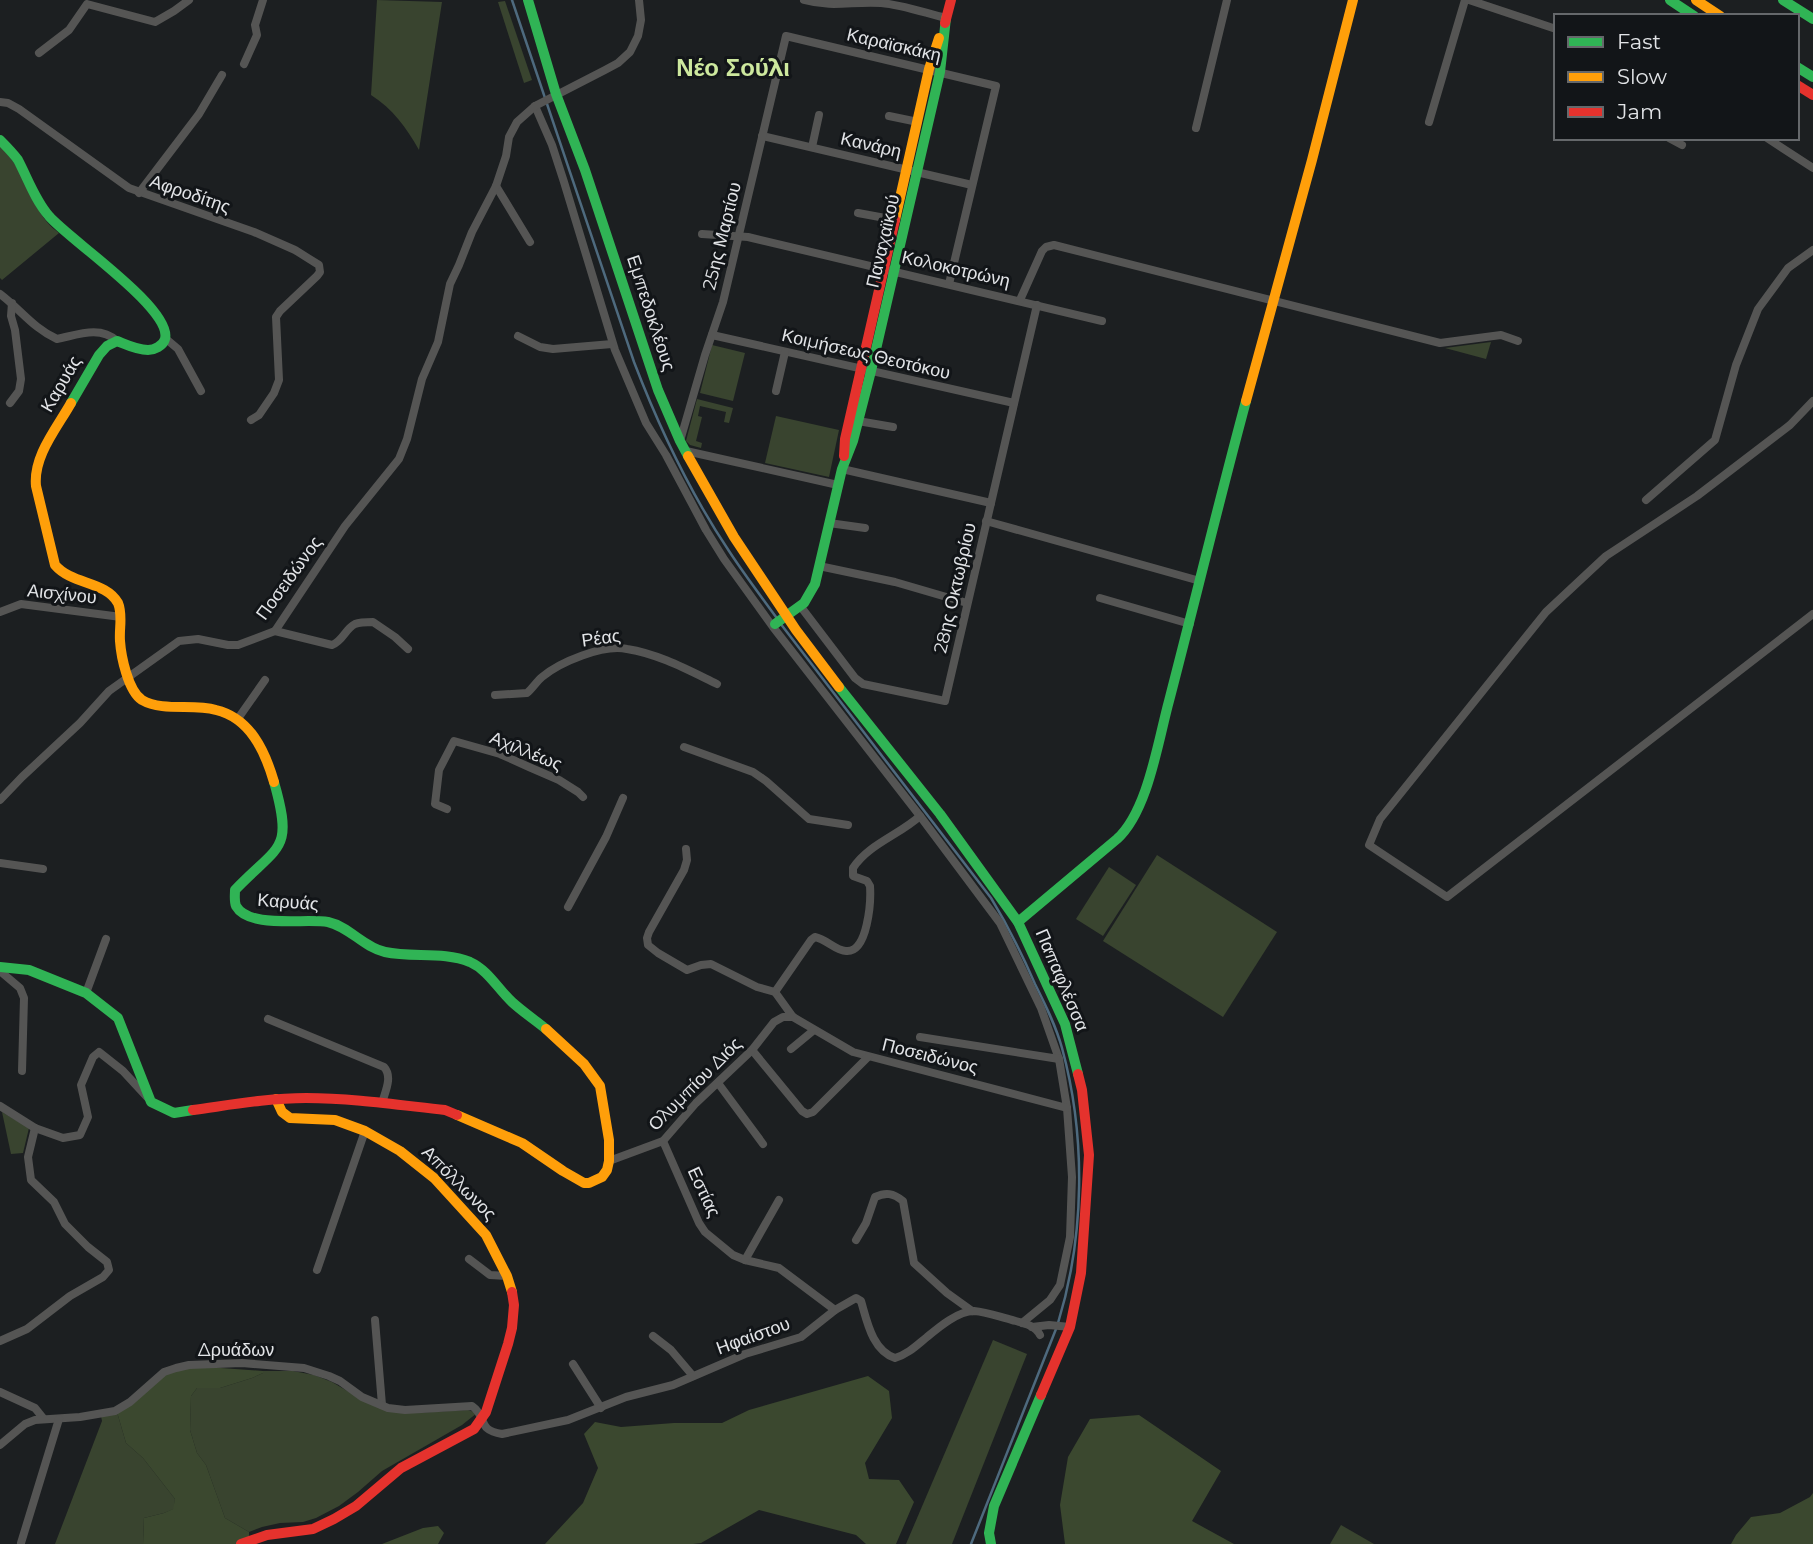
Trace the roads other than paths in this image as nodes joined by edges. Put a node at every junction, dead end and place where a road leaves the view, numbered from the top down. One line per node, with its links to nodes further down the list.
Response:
1 (189, 0): 20 (street)
2 (263, 0): 21 (street)
3 (528, 0): 24 (main road, Εμπεδοκλέους)
4 (639, 0): 24 (street, Ποσειδώνος)
5 (804, 0): 13 (street)
6 (951, 0): 16 (main road, Παναχαϊκού)
7 (1227, 0): 31 (street)
8 (1353, 0): 53 (main road)
9 (1467, 0): 18 (street); 30 (street)
10 (1671, 0): 14 (main road)
11 (1696, 0): 15 (main road)
12 (1783, 0): 17 (main road)
13 (820, 2): 16 (street)
14 (1691, 14)
15 (1717, 14)
16 (946, 18): 22 (main road, Παναχαϊκού)
17 (1813, 19)
18 (1554, 28)
19 (786, 36): 22 (street, Καραϊσκάκη); 32 (street, 25ης Μαρτίου)
20 (39, 53)
21 (244, 64)
22 (935, 71): 29 (main road, Παναχαϊκού); 39 (main road, Παναχαϊκού); 40 (street, Καραϊσκάκη)
23 (222, 75): 42 (street)
24 (556, 94): 26 (street, Ποσειδώνος); 73 (main road, Εμπεδοκλέους)
25 (0, 102): 42 (street, Αφροδίτης)
26 (538, 104): 41 (street, Ποσειδώνος); 62 (street)
27 (819, 115): 37 (street)
28 (889, 116): 29 (street)
29 (918, 122): 39 (main road, Παναχαϊκού)
30 (1429, 122)
31 (1196, 128)
32 (762, 136): 37 (street, Κανάρη); 46 (street, 25ης Μαρτίου)
33 (0, 140): 59 (main road)
34 (1673, 140): 36 (street)
35 (1770, 140): 38 (street)
36 (1682, 145)
37 (812, 147): 39 (street, Κανάρη)
38 (1813, 168)
39 (912, 171): 40 (street, Κανάρη); 44 (main road, Παναχαϊκού); 49 (main road, Παναχαϊκού)
40 (972, 185): 50 (street)
41 (496, 186): 47 (street); 92 (street, Ποσειδώνος)
42 (139, 193): 70 (street, Αφροδίτης)
43 (858, 213): 44 (street)
44 (896, 220): 49 (main road, Παναχαϊκού)
45 (702, 234): 46 (street, Κολοκοτρώνη)
46 (740, 236): 49 (street, Κολοκοτρώνη); 57 (street, 25ης Μαρτίου)
47 (530, 242)
48 (1813, 250): 76 (street)
49 (889, 270): 50 (street, Κολοκοτρώνη); 64 (main road, Παναχαϊκού)
50 (949, 284): 52 (street, Κολοκοτρώνη)
51 (0, 294): 54 (street)
52 (1020, 300): 53 (street); 55 (street, Κολοκοτρώνη)
53 (1274, 301): 61 (street); 82 (main road)
54 (12, 303): 60 (street); 68 (street)
55 (1037, 304): 56 (street, Κολοκοτρώνη); 69 (street, 28ης Οκτωβρίου)
56 (1102, 321)
57 (712, 335): 63 (street, Κοιμήσεως Θεοτόκου); 73 (street, 25ης Μαρτίου)
58 (518, 337): 62 (street)
59 (165, 338): 60 (main road); 65 (street)
60 (117, 341): 89 (main road, Καρυάς)
61 (1518, 341)
62 (612, 344): 104 (street)
63 (785, 352): 64 (street, Κοιμήσεως Θεοτόκου); 66 (street)
64 (866, 370): 69 (street, Κοιμήσεως Θεοτόκου); 71 (main road, Παναχαϊκού); 74 (main road, Παναχαϊκού)
65 (201, 391)
66 (776, 391)
67 (1813, 401): 87 (street)
68 (10, 403)
69 (1014, 403): 77 (street, 28ης Οκτωβρίου)
70 (251, 420)
71 (858, 421): 72 (street); 74 (main road, Παναχαϊκού)
72 (893, 427)
73 (683, 446): 75 (street); 88 (main road, Εμπεδοκλέους)
74 (842, 469): 75 (main road, Παναχαϊκού); 77 (street)
75 (838, 485): 79 (main road, Παναχαϊκού)
76 (1646, 500)
77 (991, 503): 78 (street, 28ης Οκτωβρίου)
78 (986, 521): 82 (street); 84 (street, 28ης Οκτωβρίου)
79 (830, 523): 80 (street); 81 (main road, Παναχαϊκού)
80 (865, 528)
81 (819, 566): 84 (street); 85 (main road, Παναχαϊκού)
82 (1200, 581): 91 (main road)
83 (1100, 598): 91 (street)
84 (967, 603): 85 (street, 28ης Οκτωβρίου)
85 (801, 607): 88 (main road)
86 (0, 612): 89 (street, Αισχίνου)
87 (1813, 614)
88 (786, 616): 90 (main road); 110 (main road, Παπαφλέσσα)
89 (121, 617): 94 (main road, Καρυάς)
90 (775, 624)
91 (1190, 624): 110 (main road)
92 (275, 631): 93 (street); 94 (street, Ποσειδώνος)
93 (408, 649)
94 (128, 677): 98 (main road, Καρυάς); 102 (street, Ποσειδώνος)
95 (265, 680): 98 (street)
96 (717, 684): 97 (street, Ρέας)
97 (495, 695)
98 (237, 720): 134 (main road, Καρυάς)
99 (684, 747): 105 (street)
100 (583, 797): 103 (street, Αχιλλέως)
101 (623, 798): 109 (street)
102 (0, 800)
103 (447, 809)
104 (920, 816): 113 (street); 122 (street)
105 (848, 825)
106 (686, 849): 113 (street)
107 (0, 863): 108 (street)
108 (43, 869)
109 (568, 907)
110 (1018, 922): 146 (main road, Παπαφλέσσα)
111 (106, 939): 114 (street)
112 (0, 969): 114 (main road); 123 (street)
113 (775, 992): 115 (street)
114 (86, 993): 126 (main road)
115 (793, 1017): 117 (street, Ποσειδώνος); 120 (street, Ολυμπίου Διός)
116 (268, 1019): 127 (street)
117 (814, 1030): 119 (street); 121 (street, Ποσειδώνος)
118 (920, 1037): 122 (street)
119 (791, 1049)
120 (752, 1051): 121 (street); 124 (street, Ολυμπίου Διός)
121 (868, 1057): 129 (street, Ποσειδώνος)
122 (1059, 1059): 129 (street)
123 (22, 1072)
124 (718, 1083): 132 (street, Ολυμπίου Διός); 133 (street)
125 (276, 1098): 126 (main road); 127 (main road); 131 (main road, Απόλλωνος)
126 (151, 1102): 130 (street)
127 (382, 1102): 134 (main road)
128 (0, 1105): 130 (street)
129 (1067, 1108): 144 (street)
130 (35, 1128): 149 (street)
131 (365, 1131): 139 (street); 140 (main road, Απόλλωνος)
132 (663, 1142): 134 (street, Ολυμπίου Διός); 138 (street, Εστίας)
133 (763, 1143)
134 (609, 1161)
135 (779, 1200): 138 (street)
136 (856, 1240): 142 (street)
137 (469, 1259): 140 (street)
138 (745, 1260): 141 (street, Εστίας)
139 (317, 1270)
140 (507, 1276): 155 (main road, Απόλλωνος)
141 (835, 1310): 142 (street, Ηφαίστου); 151 (street, Ηφαίστου)
142 (972, 1311): 144 (street)
143 (375, 1320): 153 (street)
144 (1022, 1323): 145 (street)
145 (1032, 1327): 146 (street); 147 (street)
146 (1066, 1327): 161 (main road, Παπαφλέσσα)
147 (1040, 1335)
148 (653, 1336): 151 (street)
149 (0, 1341)
150 (573, 1364): 154 (street)
151 (693, 1376): 154 (street, Ηφαίστου)
152 (0, 1392): 156 (street)
153 (382, 1405): 155 (street, Δρυάδων); 157 (street, Δρυάδων)
154 (601, 1408): 155 (street, Ηφαίστου)
155 (481, 1417): 160 (main road)
156 (43, 1418): 157 (street, Δρυάδων); 158 (street)
157 (59, 1419): 159 (street)
158 (0, 1445)
159 (21, 1543)
160 (241, 1544)
161 (991, 1544)

